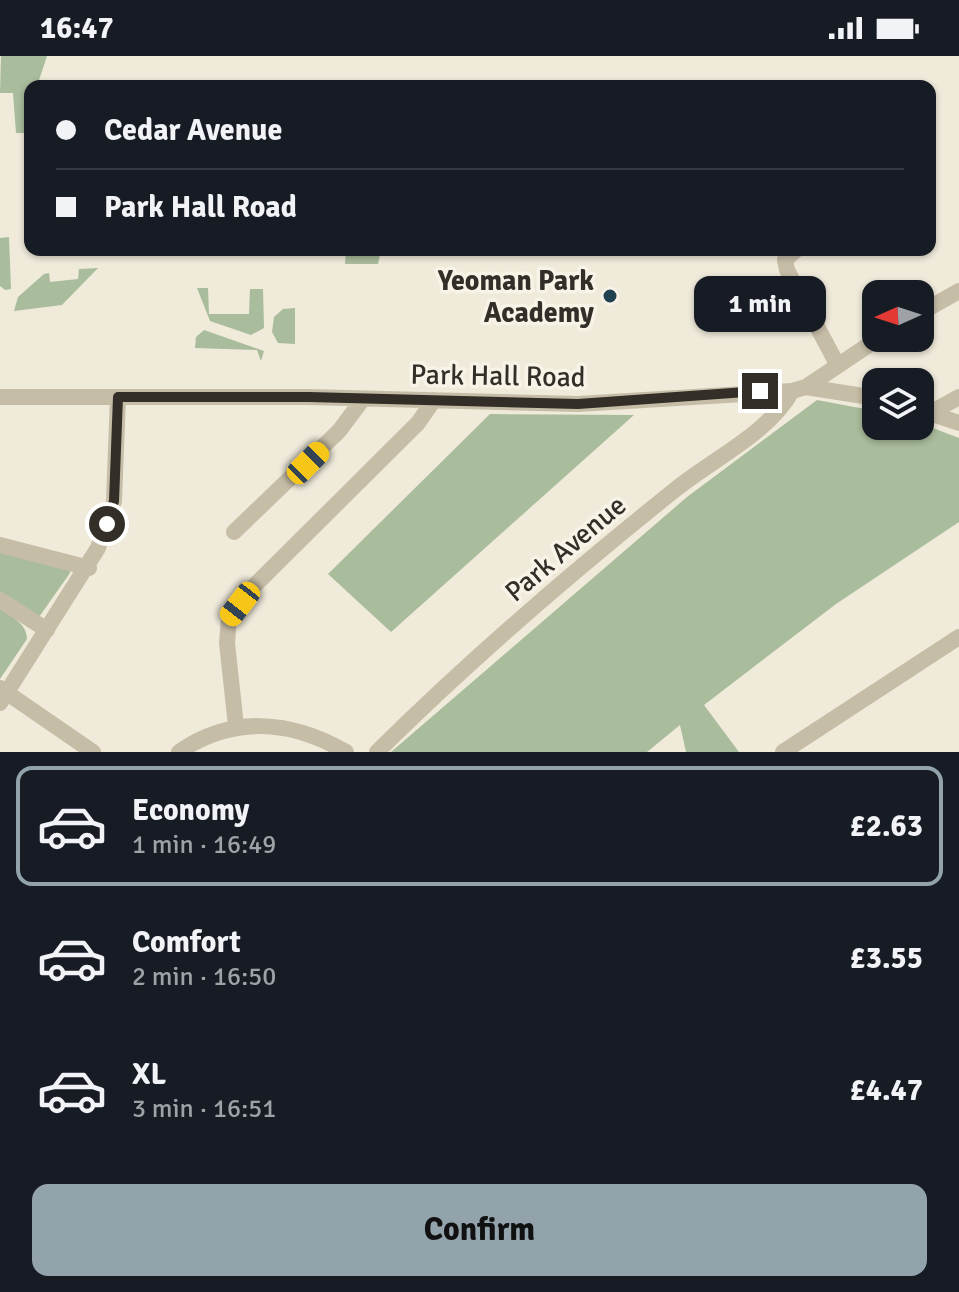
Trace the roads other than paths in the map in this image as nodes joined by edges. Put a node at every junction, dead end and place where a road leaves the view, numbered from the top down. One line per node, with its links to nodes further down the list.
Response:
1 (789, 256): 5 (street)
2 (959, 291): 3 (street)
3 (934, 305)
4 (862, 349): 5 (street, Park Avenue)
5 (837, 364): 6 (street, Park Avenue)
6 (800, 389): 7 (street, Park Hall Road); 12 (street, Park Hall Road); 27 (street, Park Avenue)
7 (862, 396)
8 (0, 397): 9 (street, Park Hall Road)
9 (118, 397): 11 (street, Park Hall Road); 18 (street)
10 (959, 397): 13 (street)
11 (363, 399): 12 (street, Park Hall Road); 16 (street)
12 (434, 400): 23 (street)
13 (934, 407)
14 (934, 414): 15 (street)
15 (959, 423)
16 (237, 521)
17 (0, 545): 18 (street)
18 (89, 568): 20 (street)
19 (0, 600): 20 (street)
20 (47, 630): 22 (street)
21 (959, 637): 28 (street)
22 (2, 694): 24 (street)
23 (236, 726): 25 (street); 26 (street)
24 (93, 752)
25 (179, 752)
26 (346, 752)
27 (377, 752)
28 (783, 752)

